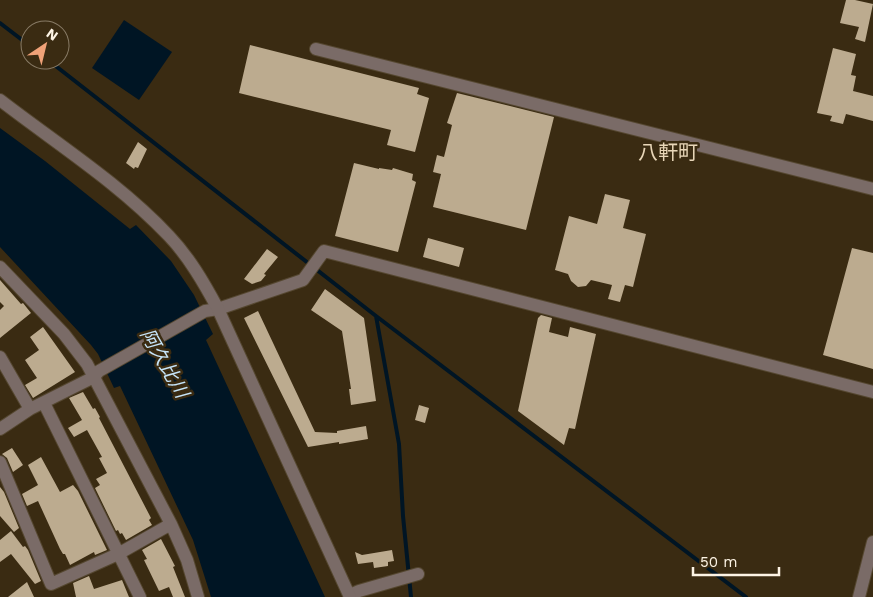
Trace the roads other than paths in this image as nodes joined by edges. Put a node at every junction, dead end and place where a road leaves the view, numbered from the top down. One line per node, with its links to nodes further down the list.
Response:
1 (316, 49): 3 (street)
2 (0, 100): 5 (street)
3 (873, 189)
4 (0, 267): 7 (street)
5 (211, 310): 7 (street); 8 (street); 18 (street)
6 (0, 357): 10 (street)
7 (97, 374): 9 (street); 13 (street)
8 (873, 392)
9 (44, 403): 10 (street); 15 (street)
10 (30, 409): 11 (street)
11 (0, 429)
12 (0, 462): 15 (street)
13 (171, 524): 15 (street); 21 (street)
14 (873, 542): 17 (street)
15 (118, 554): 20 (street)
16 (418, 574): 18 (street)
17 (860, 595): 19 (street)
18 (350, 596)
19 (873, 596)
20 (140, 597)
21 (198, 597)

